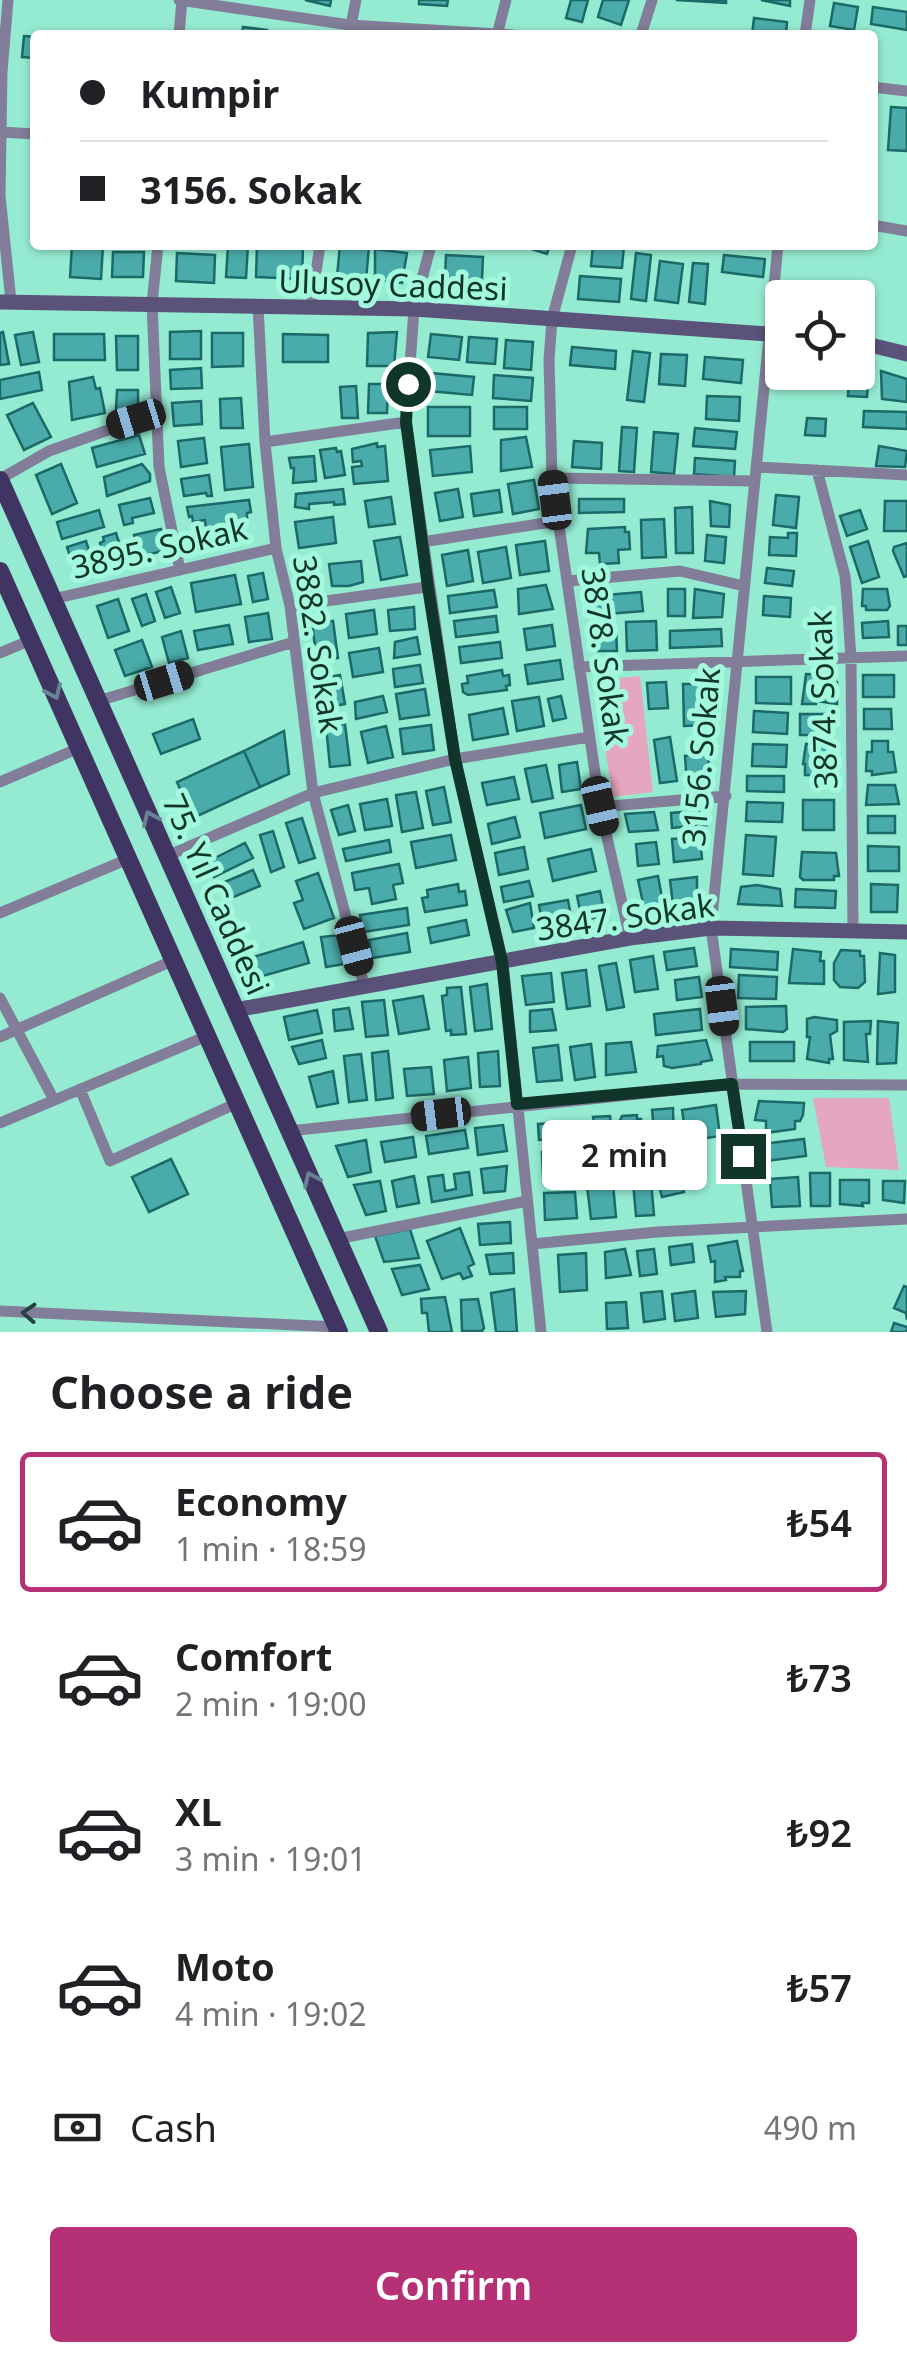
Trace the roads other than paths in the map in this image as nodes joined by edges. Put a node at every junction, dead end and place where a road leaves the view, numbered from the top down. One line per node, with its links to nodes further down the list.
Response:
1 (8, 0): 12 (street)
2 (181, 0): 7 (street); 8 (street)
3 (356, 0): 8 (street)
4 (506, 0): 9 (street)
5 (652, 0): 10 (street)
6 (810, 0): 11 (street)
7 (179, 30)
8 (350, 30)
9 (498, 30)
10 (643, 30)
11 (806, 30)
12 (1, 72): 15 (street)
13 (878, 88): 14 (street)
14 (907, 92)
15 (1, 132): 16 (street); 25 (street)
16 (30, 134)
17 (878, 226): 18 (street)
18 (907, 230)
19 (157, 250): 26 (street)
20 (319, 250): 28 (street)
21 (430, 250): 29 (street)
22 (571, 250): 30 (street, 3878. Sokak)
23 (778, 250): 24 (street, 3156. Sokak)
24 (777, 280)
25 (5, 302): 26 (street, Ulusoy Caddesi)
26 (152, 304): 27 (street, Ulusoy Caddesi); 35 (street)
27 (258, 306): 28 (street, Ulusoy Caddesi); 37 (street, 3882. Sokak)
28 (311, 306): 29 (street, Ulusoy Caddesi)
29 (414, 309): 30 (street, Ulusoy Caddesi); 36 (street)
30 (552, 319): 31 (street, Ulusoy Caddesi); 41 (street, 3878. Sokak)
31 (765, 333)
32 (875, 346): 33 (street)
33 (907, 354)
34 (768, 390): 38 (street, 3156. Sokak)
35 (156, 413): 42 (street); 47 (street)
36 (406, 422): 37 (street); 45 (street)
37 (265, 442): 46 (street, 3882. Sokak)
38 (757, 467): 39 (street); 43 (street, 3156. Sokak)
39 (817, 470): 40 (street); 58 (street, 3874. Sokak)
40 (907, 475)
41 (552, 478): 43 (street); 44 (street, 3878. Sokak)
42 (0, 479): 52 (main road, 75. Yıl Caddesi)
43 (755, 481): 50 (street, 3156. Sokak)
44 (558, 522): 45 (street); 49 (street, 3878. Sokak)
45 (422, 542): 51 (street)
46 (276, 548): 47 (street, 3895. Sokak); 53 (street, 3882. Sokak)
47 (180, 570): 52 (street, 3895. Sokak)
48 (0, 571): 54 (main road, 75. Yıl Caddesi)
49 (568, 581): 50 (street); 60 (street, 3878. Sokak)
50 (744, 586): 59 (street, 3156. Sokak)
51 (428, 587): 53 (street); 64 (street)
52 (53, 599): 61 (main road, 75. Yıl Caddesi)
53 (290, 606): 55 (street, 3882. Sokak)
54 (30, 640): 56 (street); 63 (main road, 75. Yıl Caddesi, one-way to 63)
55 (294, 642): 61 (street); 66 (street, 3882. Sokak)
56 (0, 654)
57 (907, 656): 58 (street)
58 (852, 659): 59 (street); 73 (street, 3874. Sokak)
59 (736, 663): 60 (street); 67 (street, 3156. Sokak)
60 (579, 667): 62 (street, 3878. Sokak)
61 (98, 701): 69 (main road, 75. Yıl Caddesi, one-way to 61)
62 (589, 737): 64 (street); 68 (street, 3878. Sokak)
63 (79, 748): 65 (street); 70 (main road, 75. Yıl Caddesi)
64 (455, 759): 66 (street); 77 (street)
65 (0, 782)
66 (313, 793): 69 (street); 78 (street, 3882. Sokak)
67 (726, 796): 68 (street); 72 (street, 3156. Sokak)
68 (600, 806): 75 (street, 3878. Sokak)
69 (168, 856): 80 (main road, 75. Yıl Caddesi)
70 (128, 858): 71 (street); 76 (main road, 75. Yıl Caddesi)
71 (0, 913)
72 (712, 928): 73 (street, 3847. Sokak); 75 (street, 3847. Sokak); 84 (street, 3156. Sokak)
73 (853, 931): 74 (street, 3847. Sokak)
74 (907, 932)
75 (630, 938): 77 (street, 3847. Sokak)
76 (174, 960): 81 (street); 82 (main road, 75. Yıl Caddesi)
77 (502, 962): 78 (street, 3847. Sokak); 89 (street)
78 (364, 985): 80 (street, 3847. Sokak)
79 (0, 998): 81 (street)
80 (236, 1010): 91 (main road, 75. Yıl Caddesi)
81 (15, 1030): 83 (street); 87 (street)
82 (207, 1036): 86 (street); 88 (main road, 75. Yıl Caddesi)
83 (0, 1037)
84 (732, 1084): 85 (street); 89 (street); 94 (street, 3156. Sokak)
85 (907, 1085)
86 (80, 1089): 87 (street); 88 (street)
87 (54, 1100): 90 (street)
88 (237, 1104): 98 (main road, 75. Yıl Caddesi)
89 (517, 1104): 91 (street); 92 (street)
90 (0, 1123)
91 (290, 1131): 95 (main road, 75. Yıl Caddesi, one-way to 91)
92 (528, 1201): 95 (street); 96 (street)
93 (907, 1220): 94 (street)
94 (754, 1227): 96 (street); 101 (street, 3156. Sokak)
95 (338, 1239): 99 (main road, 75. Yıl Caddesi)
96 (532, 1244): 100 (street)
97 (0, 1311): 98 (street, one-way to 97)
98 (338, 1330)
99 (378, 1332)
100 (541, 1332)
101 (767, 1332)

